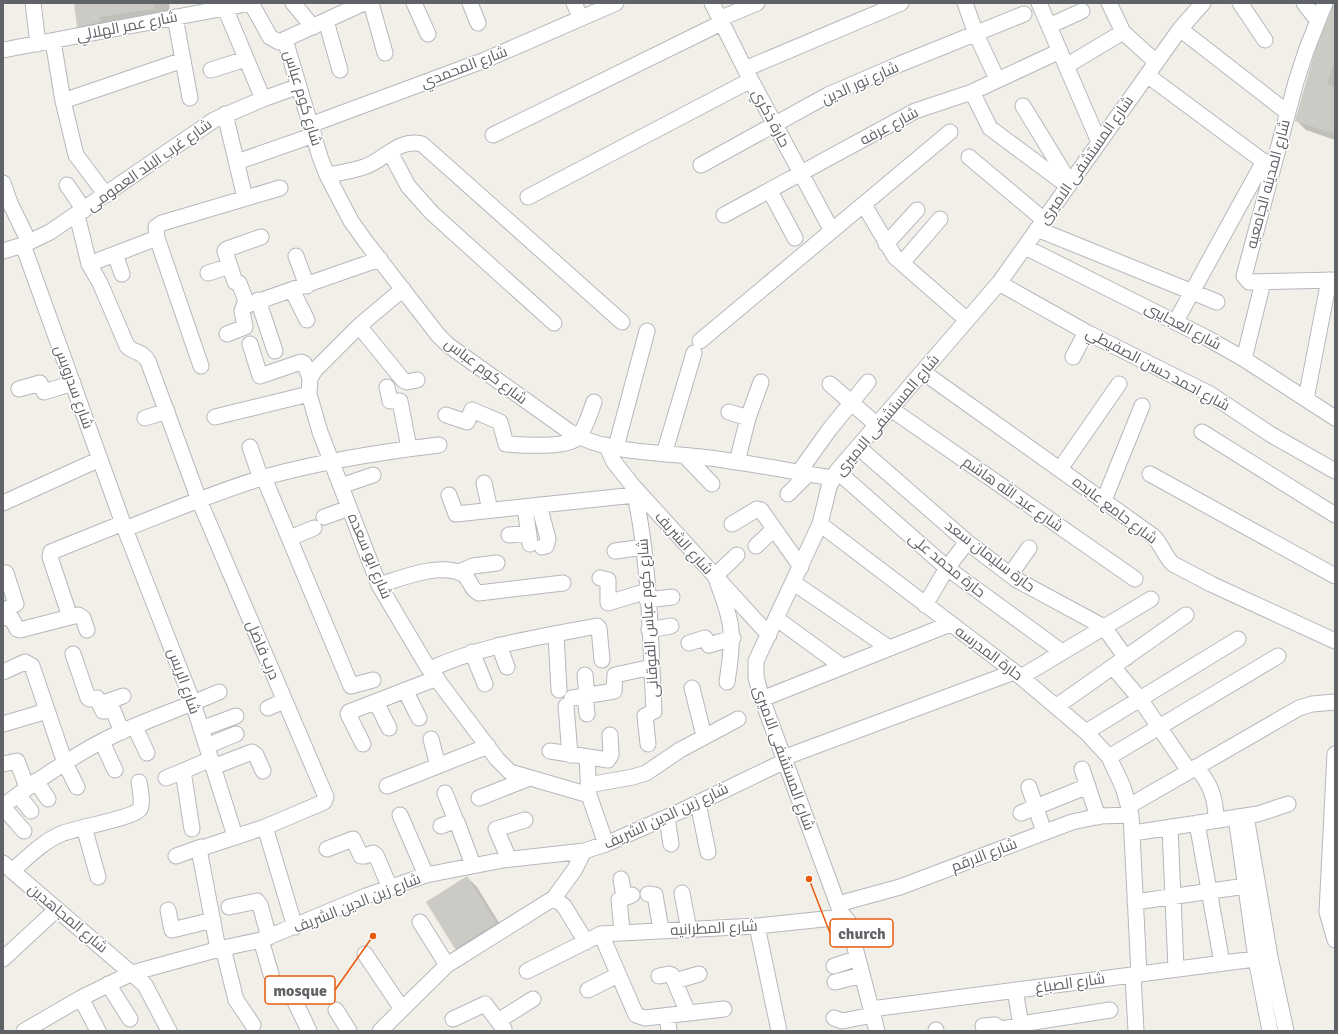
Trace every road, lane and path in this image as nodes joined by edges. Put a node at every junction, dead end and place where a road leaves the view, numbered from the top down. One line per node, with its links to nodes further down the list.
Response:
1 (33, 3): 36 (street)
2 (251, 3): 20 (street, شارع عمر الهلالي); 34 (street)
3 (293, 3): 28 (street)
4 (364, 3): 28 (street)
5 (371, 3): 39 (street)
6 (414, 3): 32 (street)
7 (470, 3): 27 (street)
8 (574, 3): 24 (street)
9 (616, 3): 24 (street, شارع المحمدي)
10 (712, 3): 26 (street, حارة ذكري)
11 (757, 3): 26 (street)
12 (901, 3): 46 (street)
13 (965, 3): 33 (street)
14 (1039, 3): 29 (street)
15 (1109, 3): 31 (street)
16 (1240, 3): 35 (street)
17 (1304, 3): 25 (street)
18 (1325, 3): 25 (street, شارع المدينه الجامعيه)
19 (1196, 6): 30 (street, شارع المستشفى الاميرى)
20 (225, 8): 23 (street, شارع عمر الهلالي); 40 (street)
21 (1073, 10): 29 (street)
22 (1024, 14): 33 (street, شارع نور الدين)
23 (175, 17): 36 (street, شارع عمر الهلالي); 41 (street)
24 (581, 18): 58 (street, شارع المحمدي)
25 (1317, 20): 55 (street, شارع المدينه الجامعيه)
26 (720, 21): 46 (street, حارة ذكري); 60 (street)
27 (478, 22)
28 (319, 24): 34 (street); 45 (street)
29 (1049, 26): 38 (street)
30 (1180, 30): 42 (street, شارع المستشفى الاميرى); 55 (street)
31 (1123, 32): 42 (street); 43 (street)
32 (428, 34)
33 (976, 34): 48 (street); 57 (street, شارع نور الدين)
34 (285, 40): 49 (street, شارع كوم عباس)
35 (1265, 40)
36 (46, 42): 37 (street, شارع عمر الهلالي); 53 (street)
37 (3, 50)
38 (1060, 51): 43 (street); 48 (street, شارع عرفه)
39 (385, 53)
40 (246, 59): 44 (street); 52 (street)
41 (183, 60): 51 (street); 53 (street)
42 (1156, 62): 47 (street, شارع المستشفى الاميرى)
43 (1066, 66): 61 (street)
44 (211, 70)
45 (340, 70)
46 (748, 75): 57 (street, حارة ذكري); 75 (street)
47 (1147, 75): 61 (street, شارع المستشفى الاميرى); 66 (street)
48 (997, 79): 50 (street, شارع عرفه)
49 (299, 86): 52 (street, شارع غرب البلد العمومى); 58 (street, شارع كوم عباس)
50 (972, 92): 67 (street, شارع عرفه); 71 (street)
51 (190, 98)
52 (263, 99): 56 (street, شارع غرب البلد العمومى)
53 (63, 100): 74 (street)
54 (1023, 106): 71 (street)
55 (1288, 113): 66 (street, شارع المدينه الجامعيه)
56 (225, 114): 64 (street); 74 (street, شارع غرب البلد العمومى)
57 (775, 124): 65 (street, شارع نور الدين); 67 (street, حارة ذكري)
58 (312, 130): 64 (street, شارع المحمدي); 68 (street, شارع كوم عباس)
59 (950, 132): 77 (street)
60 (493, 135)
61 (1099, 142): 71 (street, شارع المستشفى الاميرى)
62 (390, 152): 68 (street); 112 (street); 113 (street)
63 (969, 157): 82 (street)
64 (237, 162): 76 (street)
65 (701, 165)
66 (1268, 165): 100 (street, شارع المدينه الجامعيه); 105 (street)
67 (801, 174): 73 (street, شارع عرفه); 83 (street, حارة ذكري)
68 (327, 175): 93 (street, شارع كوم عباس)
69 (3, 183): 87 (street, شارع سدرويس)
70 (67, 185): 79 (street)
71 (1069, 185): 82 (street, شارع المستشفى الاميرى)
72 (280, 188): 76 (street)
73 (770, 190): 80 (street, شارع عرفه); 86 (street)
74 (106, 195): 79 (street, شارع غرب البلد العمومى)
75 (528, 197)
76 (245, 198): 84 (street)
77 (864, 205): 83 (street); 88 (street)
78 (917, 210): 88 (street)
79 (81, 213): 87 (street, شارع غرب البلد العمومى); 95 (street)
80 (724, 215)
81 (940, 219): 94 (street)
82 (1040, 225): 89 (street, شارع المستشفى الاميرى); 105 (street)
83 (832, 231): 154 (street)
84 (157, 238): 91 (street); 122 (street)
85 (262, 238): 96 (street)
86 (795, 238)
87 (26, 243): 90 (street, شارع غرب البلد العمومى); 128 (street, شارع سدرويس)
88 (886, 244): 94 (street)
89 (1025, 247): 101 (street, شارع المستشفى الاميرى); 111 (street, شارع العجايبى)
90 (3, 251)
91 (115, 254): 95 (street); 98 (street)
92 (296, 256): 102 (street)
93 (380, 259): 102 (street); 103 (street, شارع كوم عباس)
94 (902, 263): 110 (street)
95 (89, 264): 139 (street, درب فاضل)
96 (230, 266): 97 (street); 107 (street)
97 (208, 273)
98 (122, 274)
99 (1332, 280): 100 (street, شارع المدينه الجامعيه); 108 (street)
100 (1263, 282): 121 (street)
101 (999, 283): 110 (street, شارع المستشفى الاميرى); 116 (street, شارع احمد حسن الصفيطي)
102 (307, 286): 104 (street)
103 (403, 289): 114 (street); 148 (street, شارع كوم عباس)
104 (292, 290): 107 (street); 109 (street)
105 (1191, 292): 106 (street); 111 (street)
106 (1217, 302)
107 (251, 303): 117 (street); 119 (street)
108 (1329, 310): 134 (street)
109 (307, 320)
110 (967, 320): 123 (street, شارع المستشفى الاميرى)
111 (1176, 321): 121 (street, شارع العجايبى)
112 (622, 322)
113 (554, 323)
114 (359, 326): 124 (street); 125 (street)
115 (647, 330): 150 (street)
116 (1086, 332): 120 (street); 160 (street, شارع احمد حسن الصفيطي)
117 (227, 334)
118 (250, 344): 124 (street)
119 (275, 351)
120 (1073, 357)
121 (1244, 359): 134 (street, شارع العجايبى)
122 (201, 366)
123 (922, 372): 138 (street, شارع المستشفى الاميرى); 159 (street, شارع جامع عايده)
124 (310, 378): 133 (street, شارع ابو سعده)
125 (417, 380)
126 (761, 382): 144 (street)
127 (868, 382): 136 (street)
128 (73, 383): 132 (street); 156 (street, شارع سدرويس)
129 (830, 384): 136 (street)
130 (1119, 384): 159 (street)
131 (387, 387): 153 (street)
132 (19, 389)
133 (309, 394): 142 (street); 157 (street, شارع ابو سعده)
134 (1306, 398): 145 (street, شارع العجايبى)
135 (594, 402): 148 (street)
136 (851, 402): 146 (street); 161 (street)
137 (1142, 406): 173 (street)
138 (891, 409): 146 (street, شارع المستشفى الاميرى); 203 (street, شارع عبد الله هاشم)
139 (166, 411): 143 (street); 172 (street, درب فاضل)
140 (730, 412): 144 (street)
141 (446, 415): 148 (street)
142 (215, 417)
143 (145, 418)
144 (748, 418): 158 (street)
145 (1335, 418)
146 (877, 425): 152 (street, شارع المستشفى الاميرى)
147 (1202, 432): 178 (street)
148 (579, 437): 150 (street, شارع كوم عباس)
149 (439, 445): 153 (street)
150 (611, 446): 154 (street, شارع كوم عباس); 169 (street, شارع الشريف)
151 (250, 447): 165 (street)
152 (858, 447): 164 (street, شارع المستشفى الاميرى); 188 (street, حارة سليمان سعد)
153 (409, 448): 157 (street)
154 (664, 454): 155 (street, شارع كوم عباس)
155 (685, 456): 158 (street, شارع كوم عباس); 167 (street)
156 (100, 459): 174 (street); 182 (street, شارع سدرويس)
157 (331, 461): 165 (street); 168 (street, شارع ابو سعده)
158 (737, 462): 161 (street, شارع كوم عباس)
159 (1060, 469): 173 (street, شارع جامع عايده)
160 (1335, 471)
161 (803, 473): 164 (street, شارع كوم عباس); 170 (street)
162 (1150, 474): 201 (street)
163 (374, 475): 168 (street)
164 (835, 475): 181 (street, شارع المستشفى الاميرى); 196 (street, حارة محمد على)
165 (263, 478): 172 (street); 186 (street)
166 (484, 483): 177 (street)
167 (712, 484)
168 (341, 486): 176 (street, شارع ابو سعده)
169 (634, 490): 175 (street); 190 (street, شارع كوم عباس الفوقانى); 200 (street, شارع الشريف)
170 (788, 494)
171 (448, 495): 177 (street)
172 (199, 500): 182 (street); 253 (street, درب فاضل)
173 (1104, 500): 224 (street, شارع جامع عايده)
174 (3, 503)
175 (532, 506): 177 (street); 187 (street); 187 (street)
176 (349, 508): 179 (street); 206 (street, شارع ابو سعده)
177 (490, 510)
178 (1335, 515)
179 (324, 517)
180 (732, 524): 184 (street)
181 (820, 524): 195 (street, شارع المستشفى الاميرى); 210 (street, حارة المدرسه)
182 (124, 526): 213 (street); 256 (street, شارع الريس)
183 (314, 528): 186 (street)
184 (774, 529): 189 (street); 195 (street)
185 (509, 535): 187 (street)
186 (290, 538): 242 (street)
187 (534, 541)
188 (966, 542): 196 (street); 199 (street, حارة سليمان سعد)
189 (756, 546)
190 (644, 547): 192 (street); 207 (street, شارع كوم عباس الفوقانى)
191 (1029, 548): 199 (street)
192 (615, 551)
193 (737, 555): 200 (street)
194 (497, 563): 197 (street)
195 (801, 567): 205 (street, شارع المستشفى الاميرى)
196 (948, 568): 210 (street); 229 (street, حارة محمد على)
197 (459, 572): 204 (street); 206 (street)
198 (6, 573): 212 (street)
199 (1010, 575): 217 (street, حارة سليمان سعد)
200 (715, 576): 221 (street, شارع الشريف); 222 (street)
201 (1335, 576)
202 (600, 578): 207 (street)
203 (1135, 578)
204 (563, 583)
205 (794, 583): 214 (street, شارع المستشفى الاميرى); 227 (street)
206 (380, 585): 239 (street, شارع ابو سعده)
207 (647, 595): 208 (street); 219 (street, شارع كوم عباس الفوقانى)
208 (672, 597)
209 (1151, 599): 217 (street, شارع زين الدين الشريف)
210 (925, 605): 215 (street, حارة المدرسه)
211 (1186, 616): 232 (street)
212 (6, 617): 213 (street)
213 (66, 618): 218 (street)
214 (777, 619): 221 (street, شارع المستشفى الاميرى); 236 (street)
215 (950, 624): 227 (street); 241 (street, حارة المدرسه)
216 (671, 626): 219 (street)
217 (1104, 627): 229 (street, شارع زين الدين الشريف); 232 (street, حارة سليمان سعد)
218 (87, 630)
219 (649, 630): 235 (street, شارع كوم عباس الفوقانى)
220 (556, 634): 226 (street); 233 (street); 247 (street)
221 (769, 636): 251 (street, شارع المستشفى الاميرى)
222 (733, 638): 225 (street); 243 (street)
223 (1238, 639): 252 (street)
224 (1335, 641)
225 (689, 643)
226 (500, 645): 228 (street); 234 (street)
227 (889, 648): 236 (street)
228 (472, 652): 239 (street); 244 (street)
229 (1062, 652): 241 (street, شارع زين الدين الشريف)
230 (73, 654): 257 (street)
231 (1278, 656): 266 (street)
232 (1126, 658): 237 (street)
233 (602, 660)
234 (507, 667)
235 (652, 667): 250 (street); 277 (street, شارع كوم عباس الفوقانى)
236 (843, 667): 251 (street)
237 (1113, 667): 252 (street); 258 (street)
238 (3, 672): 260 (street)
239 (433, 674): 246 (street); 278 (street, شارع ابو سعده)
240 (585, 674): 250 (street)
241 (1017, 674): 258 (street, حارة المدرسه); 286 (street, شارع زين الدين الشريف)
242 (373, 680)
243 (727, 682)
244 (485, 684)
245 (692, 688): 273 (street)
246 (405, 690): 254 (street); 262 (street)
247 (559, 690)
248 (219, 692): 256 (street)
249 (123, 696): 257 (street)
250 (578, 699): 264 (street); 264 (street)
251 (762, 699): 286 (street, شارع المستشفى الاميرى)
252 (1140, 699): 266 (street); 270 (street)
253 (284, 701): 259 (street); 325 (street, درب فاضل)
254 (376, 702): 267 (street); 276 (street)
255 (1335, 702): 292 (street)
256 (193, 703): 268 (street); 269 (street, شارع الريس)
257 (100, 704): 268 (street)
258 (1056, 706): 270 (street, حارة المدرسه)
259 (268, 708)
260 (47, 710): 265 (street); 287 (street)
261 (236, 716): 269 (street)
262 (419, 718)
263 (738, 719): 273 (street)
264 (567, 723): 282 (street)
265 (3, 724)
266 (1159, 727): 285 (street); 292 (street)
267 (388, 728)
268 (129, 729): 275 (street); 280 (street)
269 (201, 729): 283 (street, شارع الريس)
270 (1086, 732): 285 (street, حارة المدرسه)
271 (236, 734): 283 (street)
272 (610, 735): 284 (street)
273 (704, 736): 304 (street)
274 (431, 738): 290 (street)
275 (102, 742): 287 (street); 293 (street)
276 (363, 744)
277 (648, 744)
278 (488, 746): 290 (street); 297 (street, شارع ابو سعده)
279 (550, 751): 282 (street)
280 (147, 753)
281 (1335, 754): 289 (street)
282 (570, 755): 284 (street)
283 (210, 757): 294 (street); 295 (street); 331 (street, شارع الريس)
284 (587, 757): 304 (street)
285 (1109, 757): 312 (street, حارة المدرسه)
286 (784, 759): 308 (street, شارع زين الدين الشريف); 356 (street, شارع المستشفى الاميرى)
287 (65, 763): 301 (street); 303 (street)
288 (3, 764): 303 (street)
289 (1335, 764): 366 (street)
290 (438, 766): 299 (street)
291 (1082, 769): 300 (street)
292 (1192, 769): 312 (street); 320 (street)
293 (115, 770)
294 (183, 771): 296 (street); 327 (street)
295 (263, 771)
296 (166, 778)
297 (527, 779): 304 (street, شارع ابو سعده); 306 (street)
298 (139, 782): 324 (street)
299 (387, 786)
300 (1088, 786): 311 (street); 316 (street)
301 (77, 787)
302 (1028, 787): 311 (street)
303 (27, 788): 307 (street); 310 (street); 313 (street)
304 (588, 790): 332 (street)
305 (445, 793): 321 (street)
306 (479, 798)
307 (48, 799)
308 (698, 803): 318 (street, شارع زين الدين الشريف); 337 (street)
309 (1288, 804): 317 (street)
310 (3, 806): 328 (street)
311 (1036, 807): 314 (street); 329 (street)
312 (1130, 810): 316 (street, شارع الارقم); 330 (street, حارة المدرسه)
313 (31, 811)
314 (1020, 813)
315 (400, 815): 342 (street)
316 (1098, 816): 329 (street, شارع الارقم)
317 (1241, 816): 320 (street); 345 (street); 371 (street)
318 (667, 818): 332 (street, شارع زين الدين الشريف); 333 (street)
319 (525, 820): 339 (street)
320 (1216, 820): 322 (street)
321 (456, 822): 323 (street); 340 (street)
322 (1197, 823): 326 (street); 347 (street)
323 (441, 826)
324 (84, 827): 341 (street); 343 (street)
325 (265, 827): 331 (street); 360 (street)
326 (1170, 828): 330 (street); 350 (street)
327 (192, 829)
328 (24, 831)
329 (1044, 832): 356 (street, شارع الارقم)
330 (1133, 833): 352 (street, حارة المدرسه)
331 (235, 836): 334 (street)
332 (606, 844): 336 (street, شارع زين الدين الشريف)
333 (671, 844)
334 (201, 847): 338 (street); 357 (street)
335 (326, 849): 346 (street)
336 (584, 851): 339 (street, شارع زين الدين الشريف); 351 (street)
337 (708, 852)
338 (176, 856)
339 (509, 859): 340 (street, شارع زين الدين الشريف)
340 (473, 865): 342 (street, شارع زين الدين الشريف)
341 (8, 872): 354 (street, شارع المجاهدين)
342 (426, 875): 346 (street, شارع زين الدين الشريف)
343 (98, 878)
344 (621, 879): 363 (street)
345 (1246, 886): 347 (street); 371 (street)
346 (390, 888): 360 (street, شارع زين الدين الشريف)
347 (1209, 892): 350 (street); 373 (street)
348 (682, 893): 362 (street)
349 (648, 894): 361 (street)
350 (1173, 897): 352 (street); 376 (street)
351 (554, 898): 367 (street); 374 (street)
352 (1135, 902): 381 (street, حارة المدرسه)
353 (229, 907): 365 (street)
354 (58, 909): 372 (street); 378 (street, شارع المجاهدين)
355 (168, 910): 357 (street)
356 (841, 910): 359 (street, شارع المطرانيه); 370 (street, شارع المستشفى الاميرى)
357 (213, 920): 368 (street)
358 (420, 922): 374 (street)
359 (757, 926): 362 (street, شارع المطرانيه); 414 (street)
360 (295, 927): 365 (street, شارع زين الدين الشريف)
361 (661, 930): 362 (street, شارع المطرانيه); 363 (street, شارع المطرانيه)
362 (689, 930)
363 (622, 932): 364 (street, شارع المطرانيه)
364 (601, 934): 367 (street, شارع المطرانيه); 382 (street)
365 (265, 939): 368 (street, شارع زين الدين الشريف); 379 (street)
366 (1335, 940)
367 (586, 942): 377 (street, شارع المطرانيه)
368 (221, 949): 378 (street, شارع زين الدين الشريف); 403 (street)
369 (365, 954): 393 (street)
370 (858, 958): 375 (street); 383 (street, شارع المستشفى الاميرى)
371 (1263, 958): 373 (street, شارع الصباغ); 417 (street); 418 (street)
372 (3, 959)
373 (1222, 963): 376 (street, شارع الصباغ)
374 (447, 965): 393 (street)
375 (834, 966)
376 (1176, 969): 381 (street, شارع الصباغ)
377 (527, 971)
378 (132, 973): 387 (street, شارع زين الدين الشريف); 409 (street, شارع المجاهدين)
379 (271, 974)
380 (699, 974): 385 (street)
381 (1136, 974): 389 (street, شارع الصباغ); 416 (street, حارة المدرسه)
382 (618, 975): 388 (street); 399 (street)
383 (862, 975): 386 (street); 397 (street, شارع المستشفى الاميرى)
384 (659, 976): 385 (street)
385 (675, 981): 398 (street)
386 (835, 982)
387 (108, 984): 391 (street, شارع زين الدين الشريف); 401 (street)
388 (588, 990)
389 (1015, 990): 397 (street, شارع الصباغ); 406 (street)
390 (291, 993): 410 (street)
391 (81, 998): 407 (street, شارع زين الدين الشريف); 408 (street)
392 (533, 999): 404 (street)
393 (402, 1009): 412 (street)
394 (724, 1009): 398 (street)
395 (336, 1010): 411 (street)
396 (1110, 1010): 406 (street)
397 (872, 1012): 400 (street, شارع الصباغ); 415 (street, شارع المستشفى الاميرى)
398 (688, 1013): 399 (street)
399 (667, 1016): 413 (street)
400 (834, 1018)
401 (130, 1019)
402 (453, 1019): 404 (street)
403 (253, 1025)
404 (501, 1026)
405 (983, 1026): 406 (street)
406 (1021, 1027)
407 (24, 1031)
408 (98, 1031)
409 (169, 1031)
410 (309, 1031)
411 (349, 1031)
412 (380, 1031)
413 (669, 1031)
414 (778, 1031)
415 (877, 1031)
416 (1136, 1031)
417 (1270, 1031)
418 (1286, 1031)

